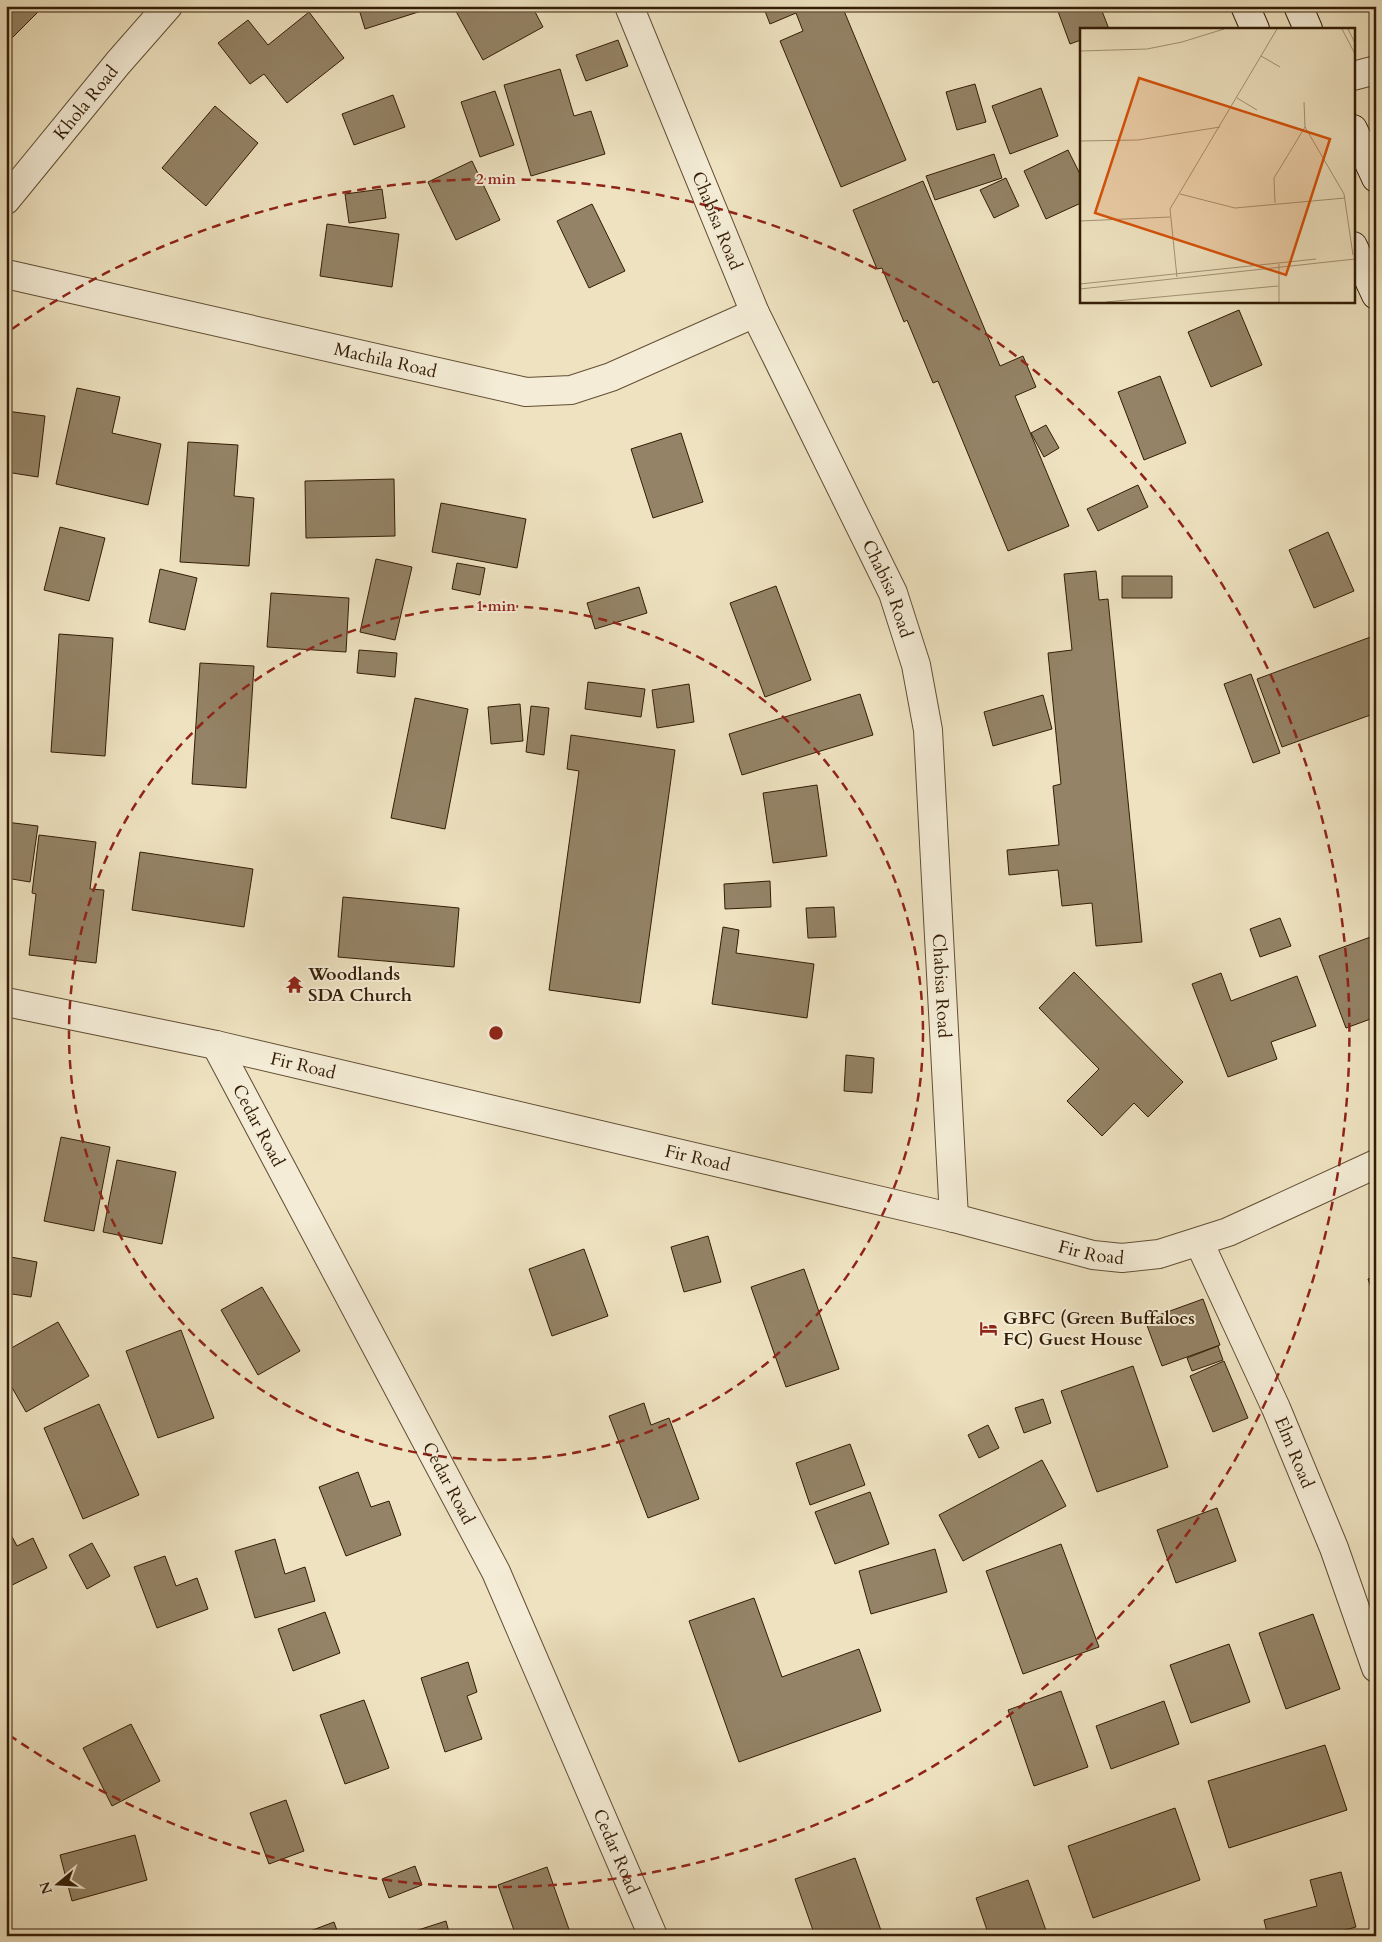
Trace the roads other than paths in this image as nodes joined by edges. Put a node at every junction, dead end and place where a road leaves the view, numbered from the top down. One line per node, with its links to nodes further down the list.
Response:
1 (168, 6): 11 (street, Khola Road)
2 (629, 6): 15 (street, Chabisa Road)
3 (1245, 6): 5 (street)
4 (1298, 6): 6 (street)
5 (1254, 28)
6 (1308, 28)
7 (1376, 70): 8 (street)
8 (1354, 76)
9 (1354, 131): 10 (street)
10 (1376, 178)
11 (6, 200)
12 (1354, 248): 14 (street)
13 (6, 274): 15 (street, Machila Road)
14 (1376, 295)
15 (755, 313): 19 (street, Chabisa Road)
16 (6, 1002): 17 (street, Fir Road)
17 (216, 1045): 19 (street, Fir Road); 22 (street, Cedar Road)
18 (1376, 1164): 20 (street, Fir Road)
19 (954, 1218): 20 (street, Fir Road)
20 (1199, 1242): 21 (street, Elm Road)
21 (1376, 1668)
22 (653, 1936)

